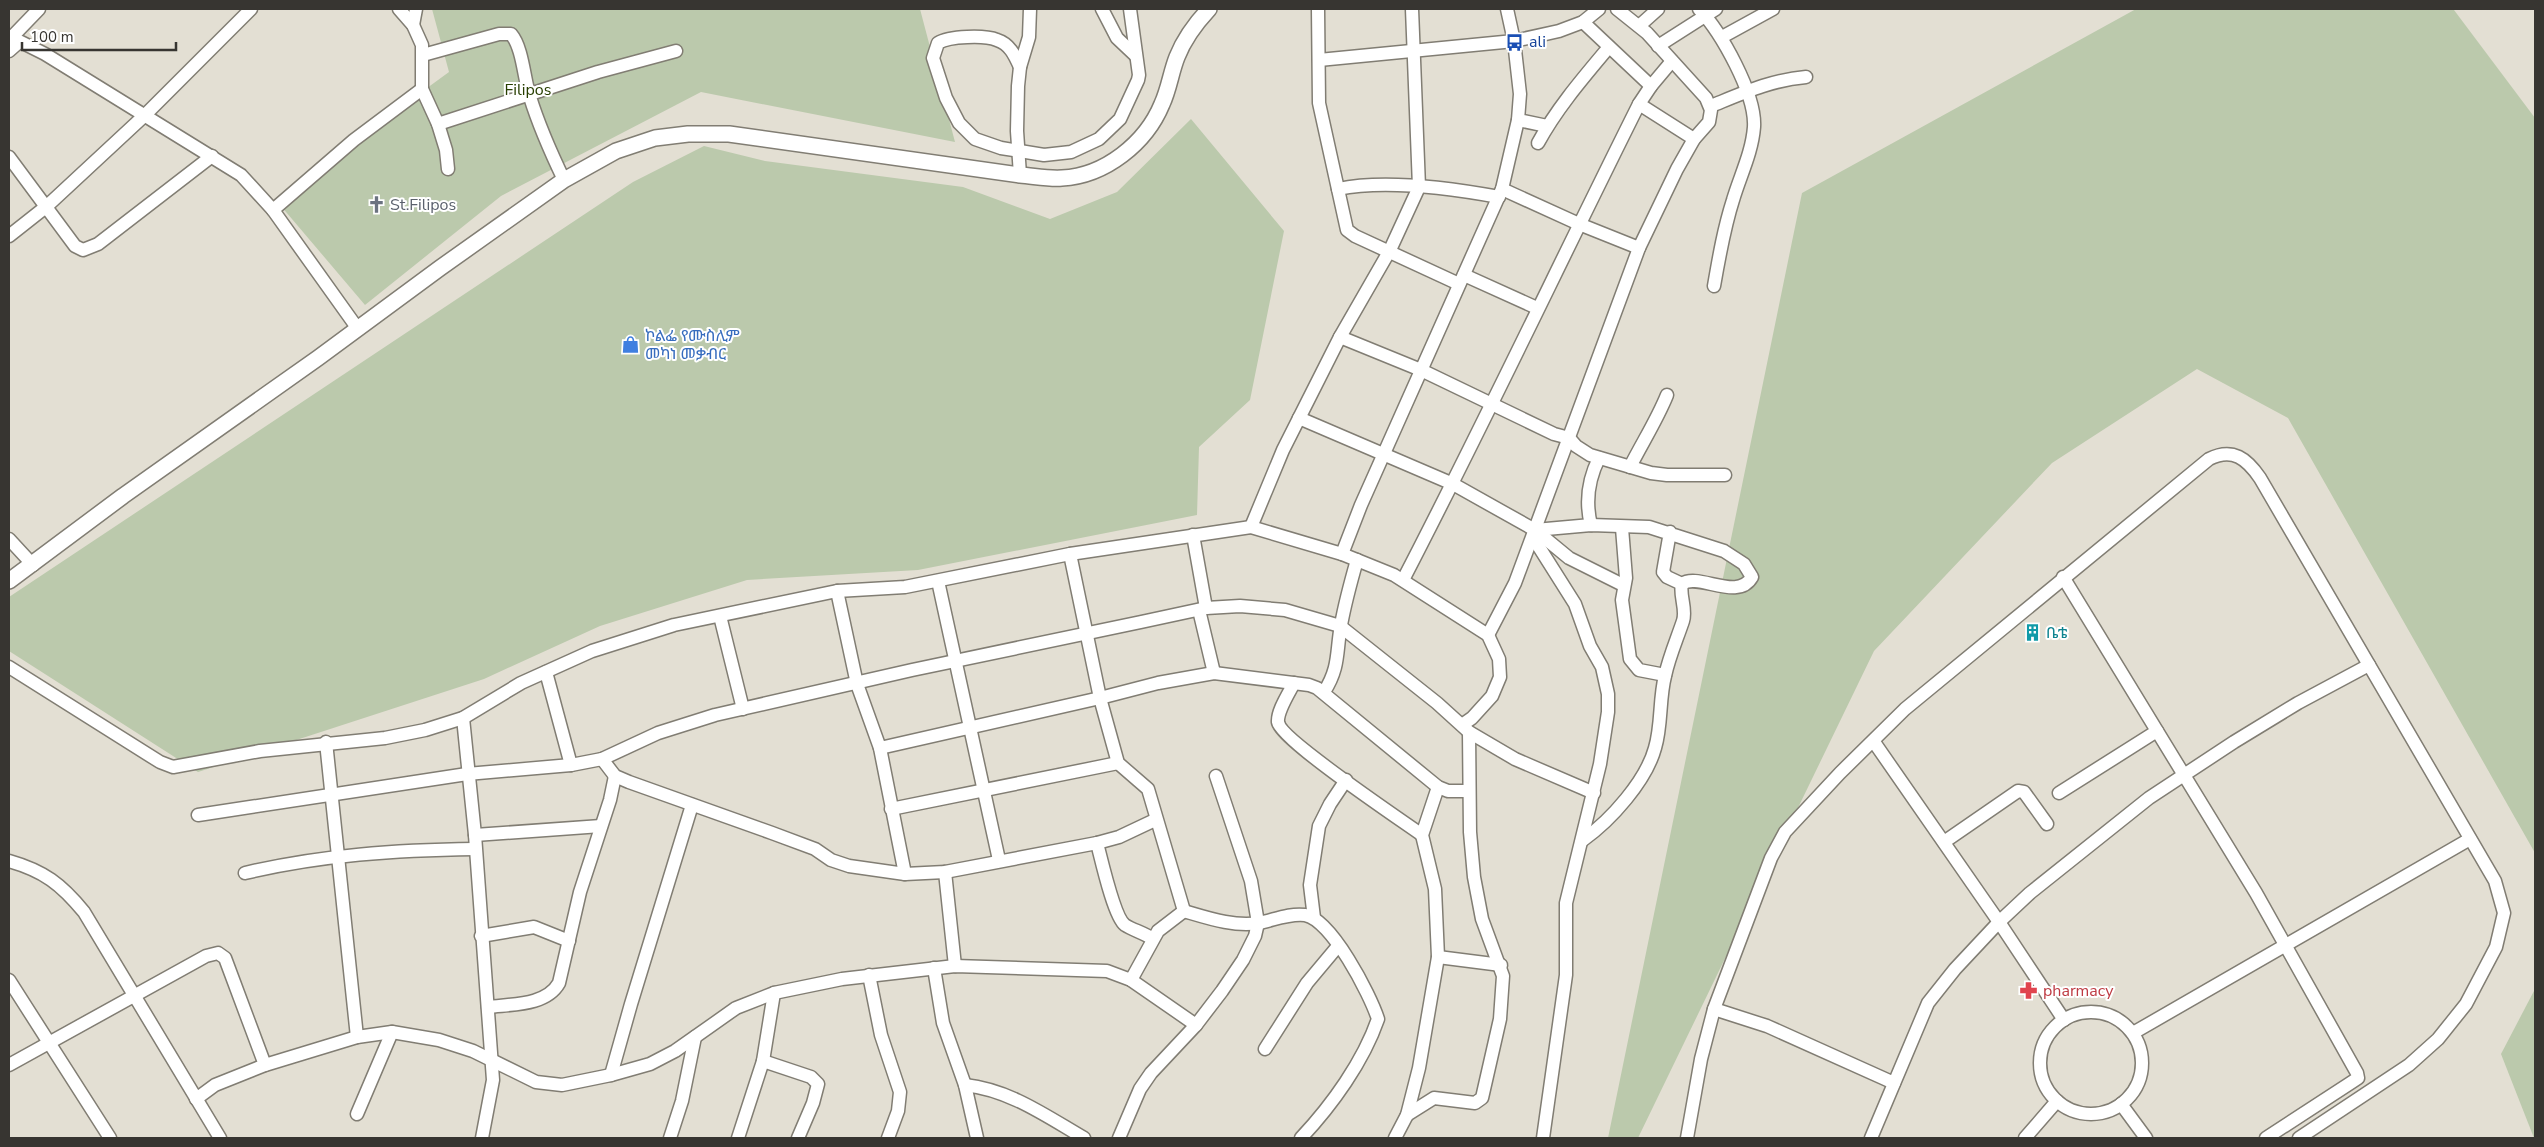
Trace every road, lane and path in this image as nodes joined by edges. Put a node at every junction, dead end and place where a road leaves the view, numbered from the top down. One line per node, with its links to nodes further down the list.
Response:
1 (39, 9): 21 (street)
2 (399, 9): 18 (street)
3 (416, 9): 18 (street)
4 (1030, 9): 31 (street)
5 (1102, 9): 28 (street)
6 (1130, 9): 28 (street)
7 (1209, 9): 49 (street)
8 (1318, 9): 29 (street)
9 (1412, 9): 26 (street)
10 (1507, 9): 22 (street)
11 (1599, 9): 17 (street)
12 (1617, 9): 19 (street)
13 (1658, 9): 19 (street)
14 (1773, 9): 20 (street)
15 (247, 10): 39 (street)
16 (1707, 11): 20 (street); 23 (street)
17 (1583, 22): 22 (street); 24 (street)
18 (413, 25): 27 (street)
19 (1639, 26): 23 (street)
20 (1722, 37): 35 (street)
21 (12, 42): 39 (street)
22 (1514, 42): 26 (street); 40 (street)
23 (1658, 46): 30 (street)
24 (1609, 47): 33 (street); 42 (street)
25 (676, 51): 36 (street)
26 (1414, 51): 29 (street); 52 (street)
27 (423, 55): 34 (street); 36 (street)
28 (1135, 55): 45 (street)
29 (1319, 60): 51 (street)
30 (1672, 61): 33 (street); 38 (street)
31 (1020, 67): 45 (street); 45 (street)
32 (1806, 76): 35 (street)
33 (1651, 86): 37 (street)
34 (422, 89): 41 (street); 55 (street)
35 (1747, 91): 38 (street); 61 (street)
36 (529, 95): 41 (street); 50 (street)
37 (1640, 104): 43 (street); 56 (street)
38 (1711, 106): 43 (street)
39 (144, 115): 46 (street); 54 (street)
40 (1518, 120): 42 (street); 53 (street)
41 (438, 124): 48 (street)
42 (1547, 126): 44 (street)
43 (1694, 139): 58 (street)
44 (1538, 143)
45 (1018, 152): 49 (street)
46 (212, 156): 54 (street); 55 (street)
47 (9, 157): 54 (street)
48 (448, 169)
49 (1020, 175): 50 (street)
50 (564, 180): 63 (street)
51 (1338, 188): 52 (street); 59 (street)
52 (1419, 188): 53 (street); 59 (street)
53 (1500, 193): 56 (street); 60 (street)
54 (47, 206): 57 (street)
55 (273, 210): 63 (street)
56 (1579, 224): 58 (street); 62 (street)
57 (9, 236)
58 (1640, 248): 69 (street)
59 (1390, 250): 60 (street); 64 (street)
60 (1461, 280): 62 (street); 65 (street)
61 (1714, 286)
62 (1537, 308): 67 (street)
63 (358, 329): 85 (street)
64 (1340, 337): 65 (street); 68 (street)
65 (1420, 370): 67 (street); 70 (street)
66 (1666, 395): 72 (street)
67 (1493, 405): 69 (street); 74 (street)
68 (1300, 418): 70 (street); 76 (street)
69 (1569, 438): 71 (street); 78 (street)
70 (1384, 454): 74 (street); 83 (street)
71 (1598, 458): 72 (street); 75 (street)
72 (1630, 467): 73 (street)
73 (1724, 475)
74 (1453, 484): 78 (street); 87 (street)
75 (1591, 526): 77 (street); 78 (street)
76 (1251, 527): 80 (street); 83 (street)
77 (1622, 528): 79 (street); 91 (street)
78 (1535, 530): 91 (street); 97 (street); 127 (street)
79 (1670, 532): 90 (street); 90 (street)
80 (1193, 535): 82 (street); 93 (street)
81 (9, 539): 85 (street)
82 (1070, 554): 89 (street); 96 (street)
83 (1342, 554): 84 (street)
84 (1357, 560): 87 (street); 95 (street)
85 (33, 565): 88 (street)
86 (2064, 577): 99 (street); 112 (street); 114 (street)
87 (1404, 580): 97 (street)
88 (9, 581)
89 (938, 581): 92 (street); 98 (street)
90 (1682, 584): 103 (street)
91 (1623, 585): 103 (street)
92 (837, 591): 94 (street); 105 (street)
93 (1203, 609): 95 (street); 96 (street); 102 (street)
94 (720, 616): 101 (street); 108 (street)
95 (1340, 626): 106 (street); 111 (street)
96 (1086, 634): 98 (street); 107 (street)
97 (1488, 635): 111 (street)
98 (956, 661): 105 (street); 110 (street)
99 (2369, 664): 120 (street); 138 (street)
100 (9, 667): 113 (street)
101 (546, 672): 109 (street); 118 (street)
102 (1214, 673): 104 (street); 107 (street)
103 (1665, 676): 139 (street)
104 (1294, 683): 106 (street); 123 (street)
105 (857, 684): 108 (street); 115 (street)
106 (1324, 692): 124 (street)
107 (1100, 698): 110 (street); 117 (street)
108 (743, 709): 116 (street)
109 (463, 718): 113 (street); 119 (street)
110 (969, 726): 115 (street); 125 (street)
111 (1465, 728): 126 (street); 127 (street)
112 (2157, 731): 120 (street); 128 (street)
113 (326, 742): 129 (street)
114 (1874, 742): 140 (street); 168 (street)
115 (880, 748): 131 (street)
116 (602, 759): 118 (street); 121 (street)
117 (1118, 763): 125 (street); 133 (street)
118 (571, 765): 119 (street)
119 (467, 774): 129 (street); 136 (street)
120 (2185, 774): 151 (street); 156 (street)
121 (615, 776): 130 (street); 135 (street)
122 (1216, 776): 152 (street)
123 (1346, 780): 137 (street); 150 (street)
124 (1438, 787): 126 (street); 137 (street)
125 (984, 792): 131 (street); 145 (street)
126 (1468, 792): 159 (street)
127 (1594, 793): 139 (street)
128 (2059, 793)
129 (332, 794): 132 (street); 143 (street)
130 (692, 806): 148 (street); 181 (street)
131 (891, 809): 148 (street)
132 (198, 815)
133 (1155, 820): 141 (street); 149 (street)
134 (2047, 824): 140 (street)
135 (601, 826): 136 (street); 155 (street)
136 (475, 835): 142 (street)
137 (1422, 835): 158 (street)
138 (2470, 839): 156 (street); 207 (street)
139 (1583, 840): 201 (street)
140 (1944, 842): 151 (street)
141 (1097, 843): 145 (street); 154 (street)
142 (475, 849): 143 (street); 153 (street)
143 (339, 856): 147 (street); 173 (street)
144 (9, 860): 166 (street)
145 (999, 860): 146 (street)
146 (945, 872): 148 (street); 160 (street)
147 (244, 873)
148 (905, 874)
149 (1184, 911): 152 (street); 154 (street)
150 (1314, 918): 152 (street); 157 (street)
151 (1999, 922): 169 (street); 183 (street)
152 (1258, 923): 170 (street)
153 (481, 936): 155 (street); 167 (street)
154 (1153, 939): 164 (street)
155 (569, 941): 167 (street)
156 (2286, 944): 172 (street); 206 (street)
157 (1338, 946): 176 (street); 199 (street)
158 (1438, 957): 159 (street); 188 (street)
159 (1501, 965): 188 (street)
160 (955, 966): 161 (street); 164 (street)
161 (934, 968): 162 (street); 182 (street)
162 (868, 975): 165 (street); 195 (street)
163 (9, 980): 175 (street)
164 (1131, 980): 170 (street)
165 (774, 993): 174 (street); 177 (street)
166 (135, 996): 175 (street); 180 (street); 184 (street)
167 (488, 1008): 178 (street)
168 (1714, 1009): 183 (street); 202 (street)
169 (2064, 1020): 172 (street); 185 (street)
170 (1196, 1025): 198 (street)
171 (392, 1032): 173 (street); 178 (street); 187 (street)
172 (2133, 1033): 186 (street)
173 (357, 1037): 180 (street)
174 (694, 1037): 181 (street); 192 (street)
175 (50, 1043): 179 (street); 189 (street)
176 (1265, 1049)
177 (763, 1061): 193 (street); 194 (street)
178 (492, 1062): 181 (street); 191 (street)
179 (9, 1064)
180 (265, 1065): 184 (street)
181 (611, 1076)
182 (965, 1084): 196 (street); 197 (street)
183 (1894, 1084): 203 (street)
184 (196, 1099): 190 (street)
185 (2056, 1101): 186 (street); 204 (street)
186 (2121, 1104): 205 (street)
187 (357, 1114)
188 (1407, 1115): 200 (street)
189 (110, 1138)
190 (220, 1138)
191 (482, 1138)
192 (670, 1138)
193 (738, 1138)
194 (798, 1138)
195 (888, 1138)
196 (976, 1138)
197 (1084, 1138)
198 (1119, 1138)
199 (1301, 1138)
200 (1396, 1138)
201 (1543, 1138)
202 (1687, 1138)
203 (1871, 1138)
204 (2025, 1138)
205 (2146, 1138)
206 (2266, 1138)
207 (2298, 1138)

